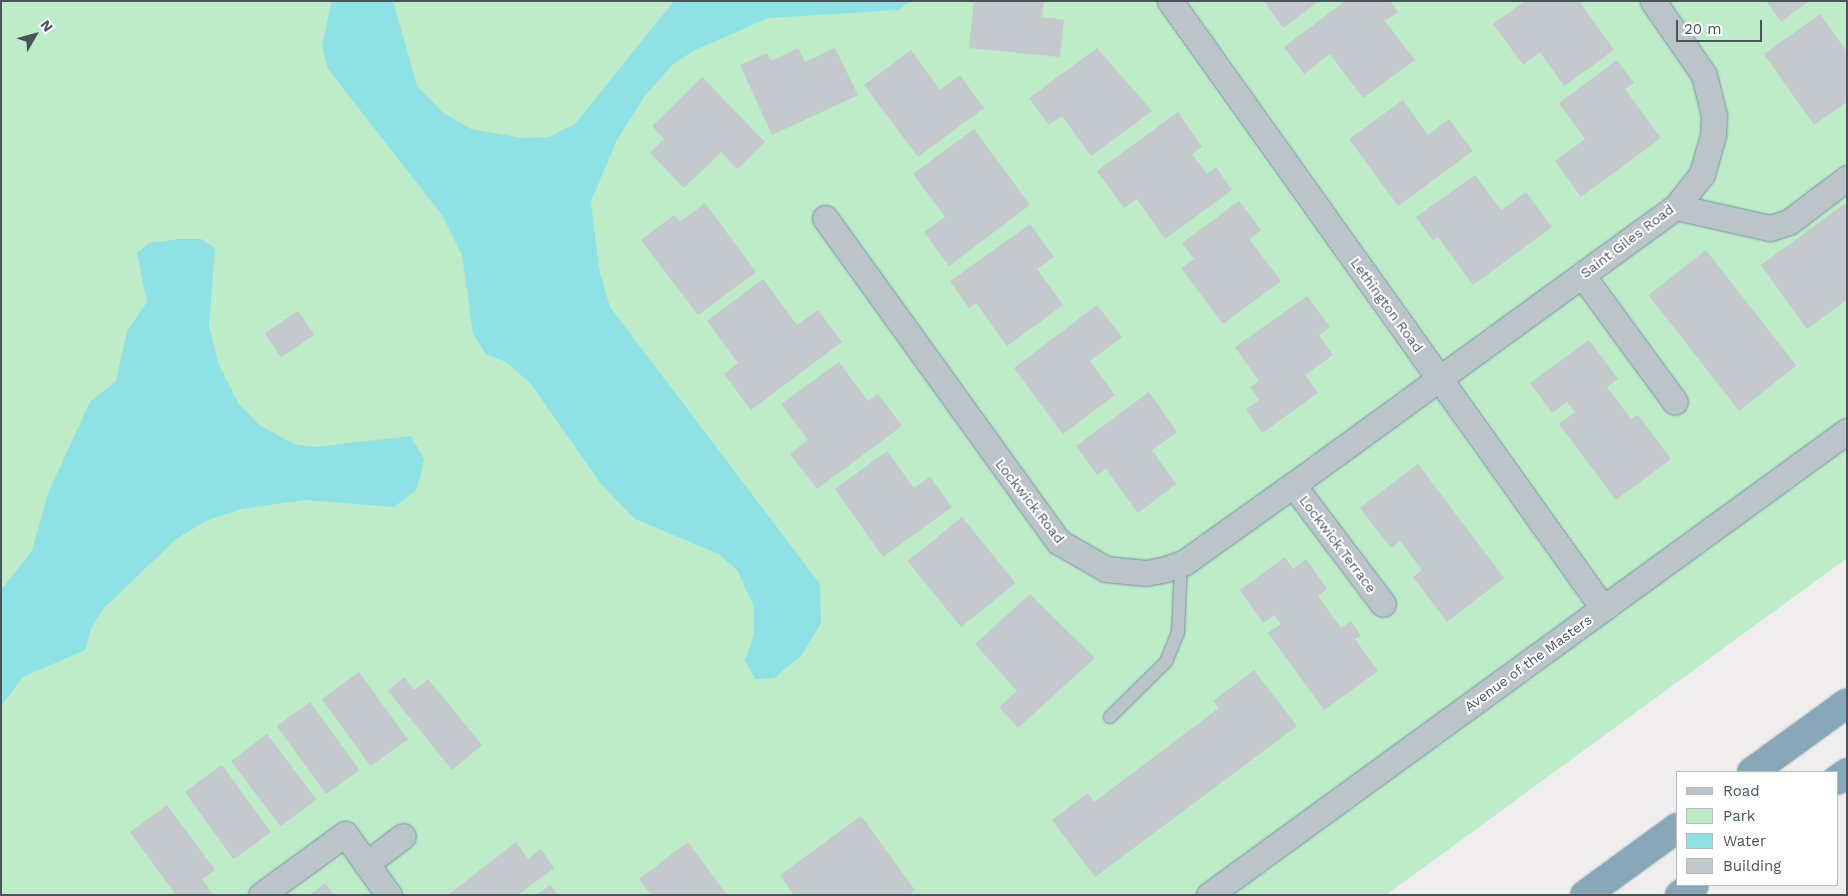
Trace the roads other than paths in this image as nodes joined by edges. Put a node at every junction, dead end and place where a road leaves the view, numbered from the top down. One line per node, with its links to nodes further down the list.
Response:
1 (1170, 1): 7 (street, Lethington Road)
2 (1653, 1): 4 (street, Saint Giles Road)
3 (1847, 178): 4 (street)
4 (1676, 207): 6 (street, Saint Giles Road)
5 (825, 218): 11 (street, Lockwick Road)
6 (1582, 275): 7 (street, Saint Giles Road); 8 (street)
7 (1440, 379): 10 (street, Lockwick Road); 13 (street, Lethington Road)
8 (1675, 402)
9 (1847, 431): 13 (street, Avenue of the Masters)
10 (1293, 485): 11 (street, Lockwick Road); 12 (street, Lockwick Terrace)
11 (1181, 563): 15 (lane)
12 (1383, 604)
13 (1603, 608): 23 (street, Avenue of the Masters)
14 (1847, 703): 16 (highway)
15 (1110, 716)
16 (1753, 771)
17 (1676, 829): 24 (highway)
18 (403, 836): 19 (street)
19 (366, 864): 21 (street); 22 (street)
20 (1693, 886): 25 (highway)
21 (261, 895)
22 (389, 895)
23 (1209, 895)
24 (1585, 895)
25 (1680, 895)

